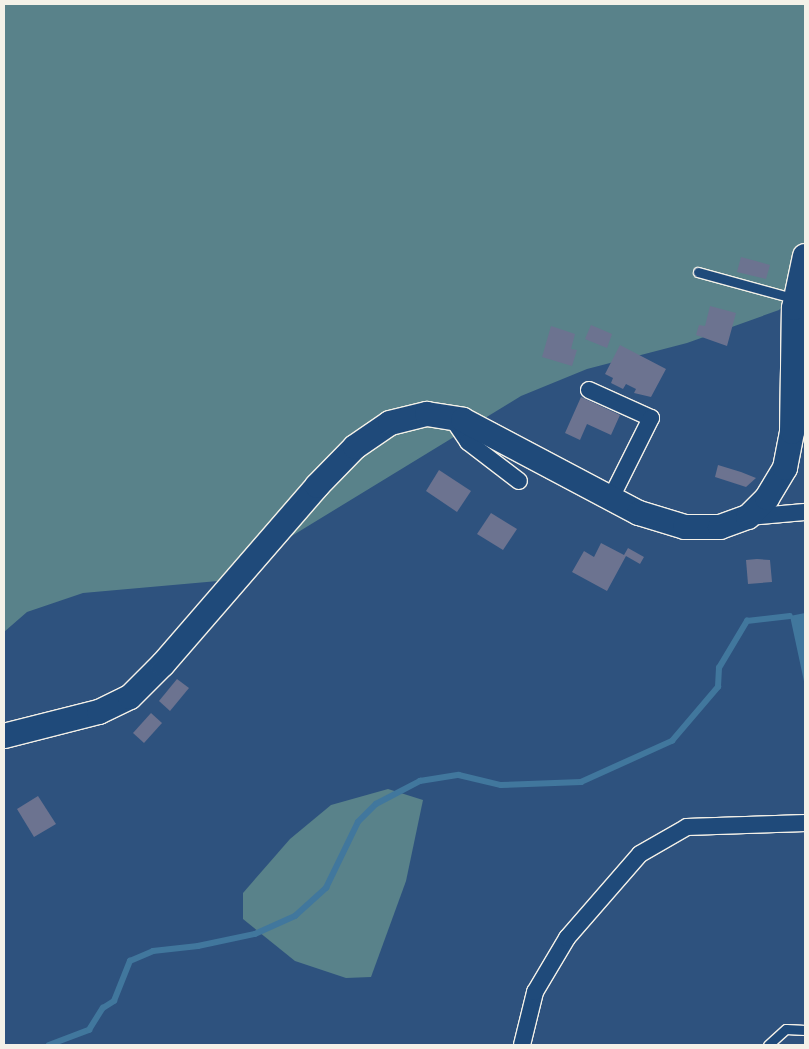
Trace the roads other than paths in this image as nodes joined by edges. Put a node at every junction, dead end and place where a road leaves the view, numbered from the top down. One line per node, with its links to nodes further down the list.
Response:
1 (805, 256): 3 (street)
2 (698, 272): 3 (lane)
3 (796, 299): 4 (street)
4 (798, 345): 10 (street)
5 (589, 390): 8 (street)
6 (452, 418): 7 (street); 8 (street); 11 (street)
7 (519, 481)
8 (611, 498): 10 (street)
9 (805, 512): 10 (street)
10 (748, 518)
11 (4, 736)
12 (805, 822): 14 (street)
13 (805, 1030): 15 (lane)
14 (522, 1045)
15 (768, 1045)

